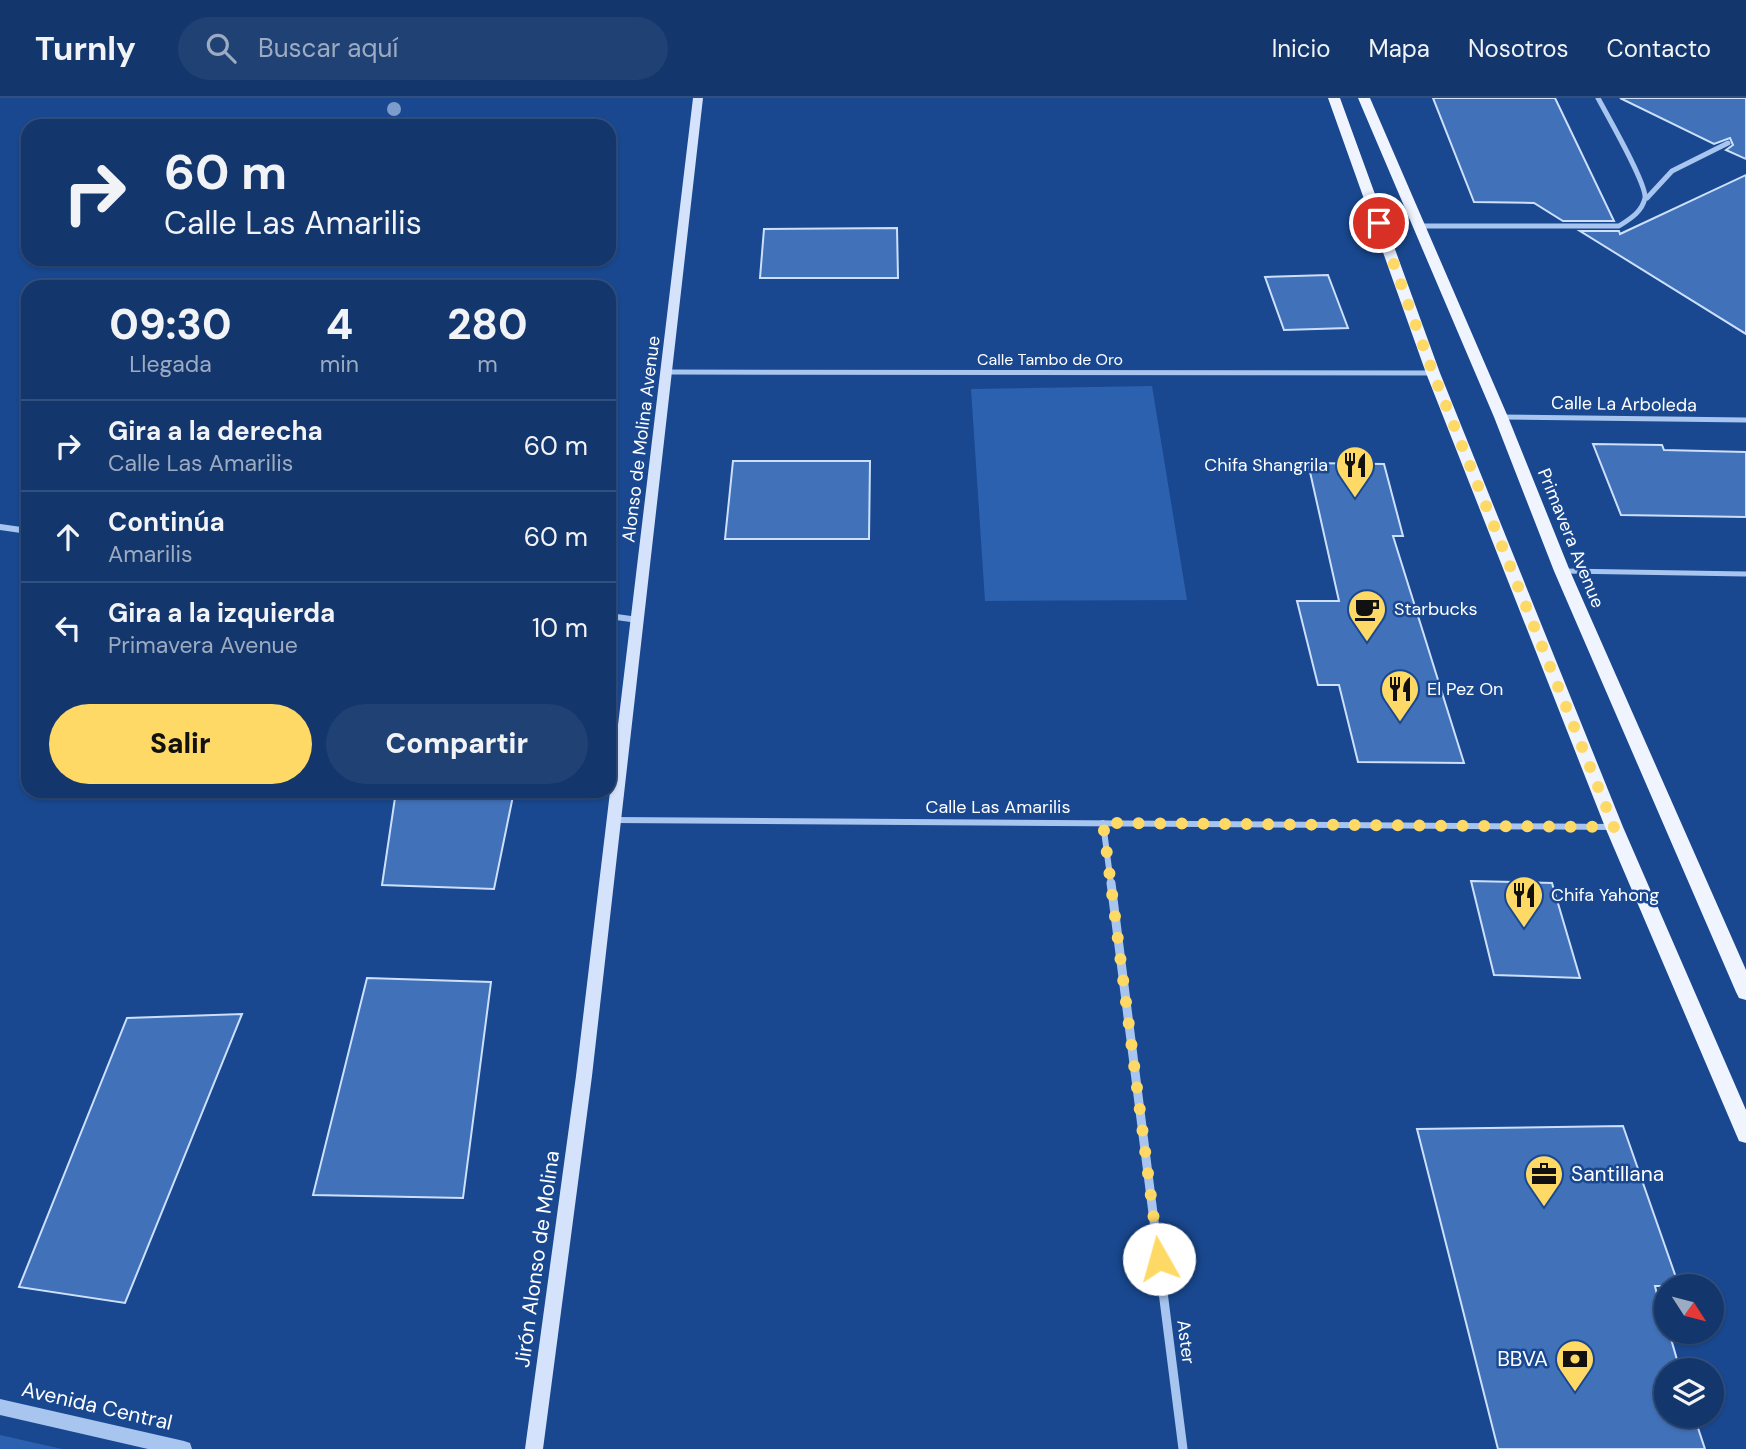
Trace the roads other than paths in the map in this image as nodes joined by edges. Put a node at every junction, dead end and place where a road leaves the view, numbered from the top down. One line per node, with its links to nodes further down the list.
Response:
1 (698, 98): 8 (main road, Alonso de Molina Avenue)
2 (1334, 98): 9 (main road)
3 (1364, 98): 7 (main road, Primavera Avenue)
4 (1598, 98): 6 (street)
5 (1728, 143): 6 (street)
6 (1646, 199): 7 (street)
7 (1420, 226): 10 (main road, Primavera Avenue)
8 (666, 372): 9 (street, Calle Tambo de Oro); 17 (main road, Alonso de Molina Avenue)
9 (1433, 373): 20 (main road)
10 (1501, 417): 11 (street, Calle La Arboleda); 14 (main road, Primavera Avenue)
11 (1746, 420)
12 (0, 527): 13 (street)
13 (21, 530)
14 (1562, 571): 15 (lane); 21 (main road, Primavera Avenue)
15 (1746, 574)
16 (616, 616): 17 (street)
17 (638, 620): 18 (main road, Alonso de Molina Avenue)
18 (614, 820): 19 (street, Calle Las Amarilis); 25 (main road, Alonso de Molina Avenue)
19 (1103, 823): 20 (street, Calle Las Amarilis); 26 (street, Aster)
20 (1614, 827): 22 (main road)
21 (1746, 992)
22 (1746, 1134)
23 (0, 1407): 24 (street, Avenida Central)
24 (184, 1449)
25 (534, 1449)
26 (1183, 1449)

